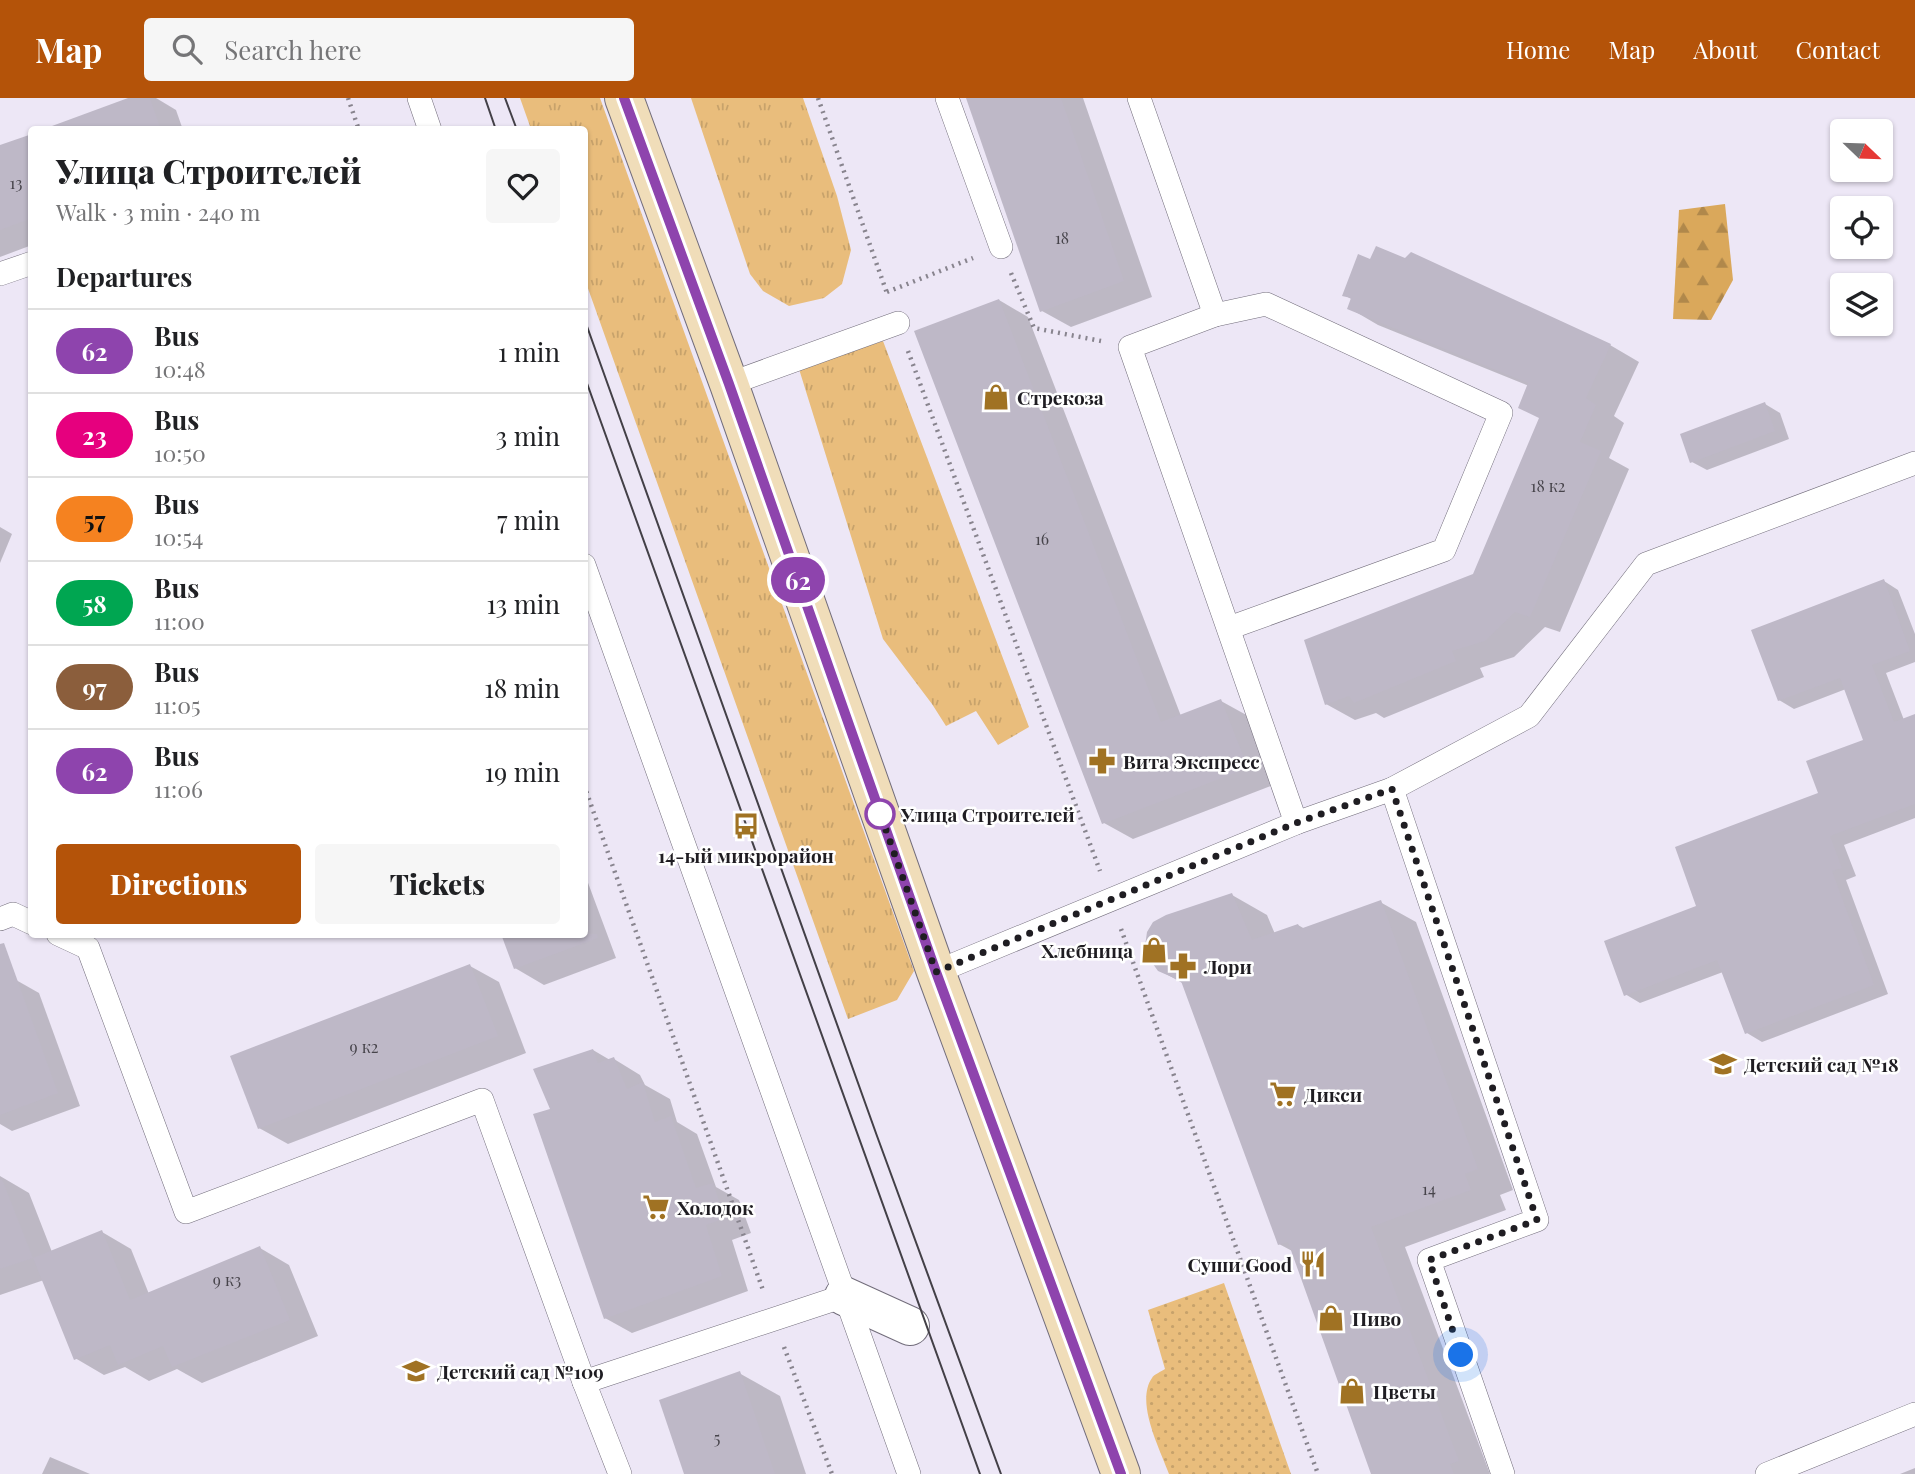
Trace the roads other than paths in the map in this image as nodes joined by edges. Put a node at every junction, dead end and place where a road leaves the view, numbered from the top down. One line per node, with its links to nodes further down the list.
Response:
1 (419, 98): 5 (lane)
2 (624, 98): 11 (street)
3 (947, 98): 6 (lane)
4 (1139, 98): 9 (lane)
5 (429, 126)
6 (1001, 247)
7 (28, 264): 8 (lane)
8 (0, 274)
9 (1215, 315): 14 (lane); 14 (lane)
10 (898, 323): 11 (lane)
11 (729, 384): 20 (street)
12 (1915, 463): 15 (lane)
13 (588, 576): 21 (lane)
14 (1229, 628): 16 (lane)
15 (1392, 789): 16 (lane); 28 (lane)
16 (1296, 823): 20 (lane)
17 (0, 919): 18 (lane)
18 (28, 921)
19 (67, 938): 23 (lane)
20 (936, 972): 27 (street)
21 (844, 1296): 22 (street); 23 (lane); 26 (lane)
22 (910, 1326)
23 (584, 1382): 25 (lane)
24 (1915, 1414): 29 (lane)
25 (620, 1474)
26 (909, 1474)
27 (1121, 1474)
28 (1503, 1474)
29 (1767, 1474)

